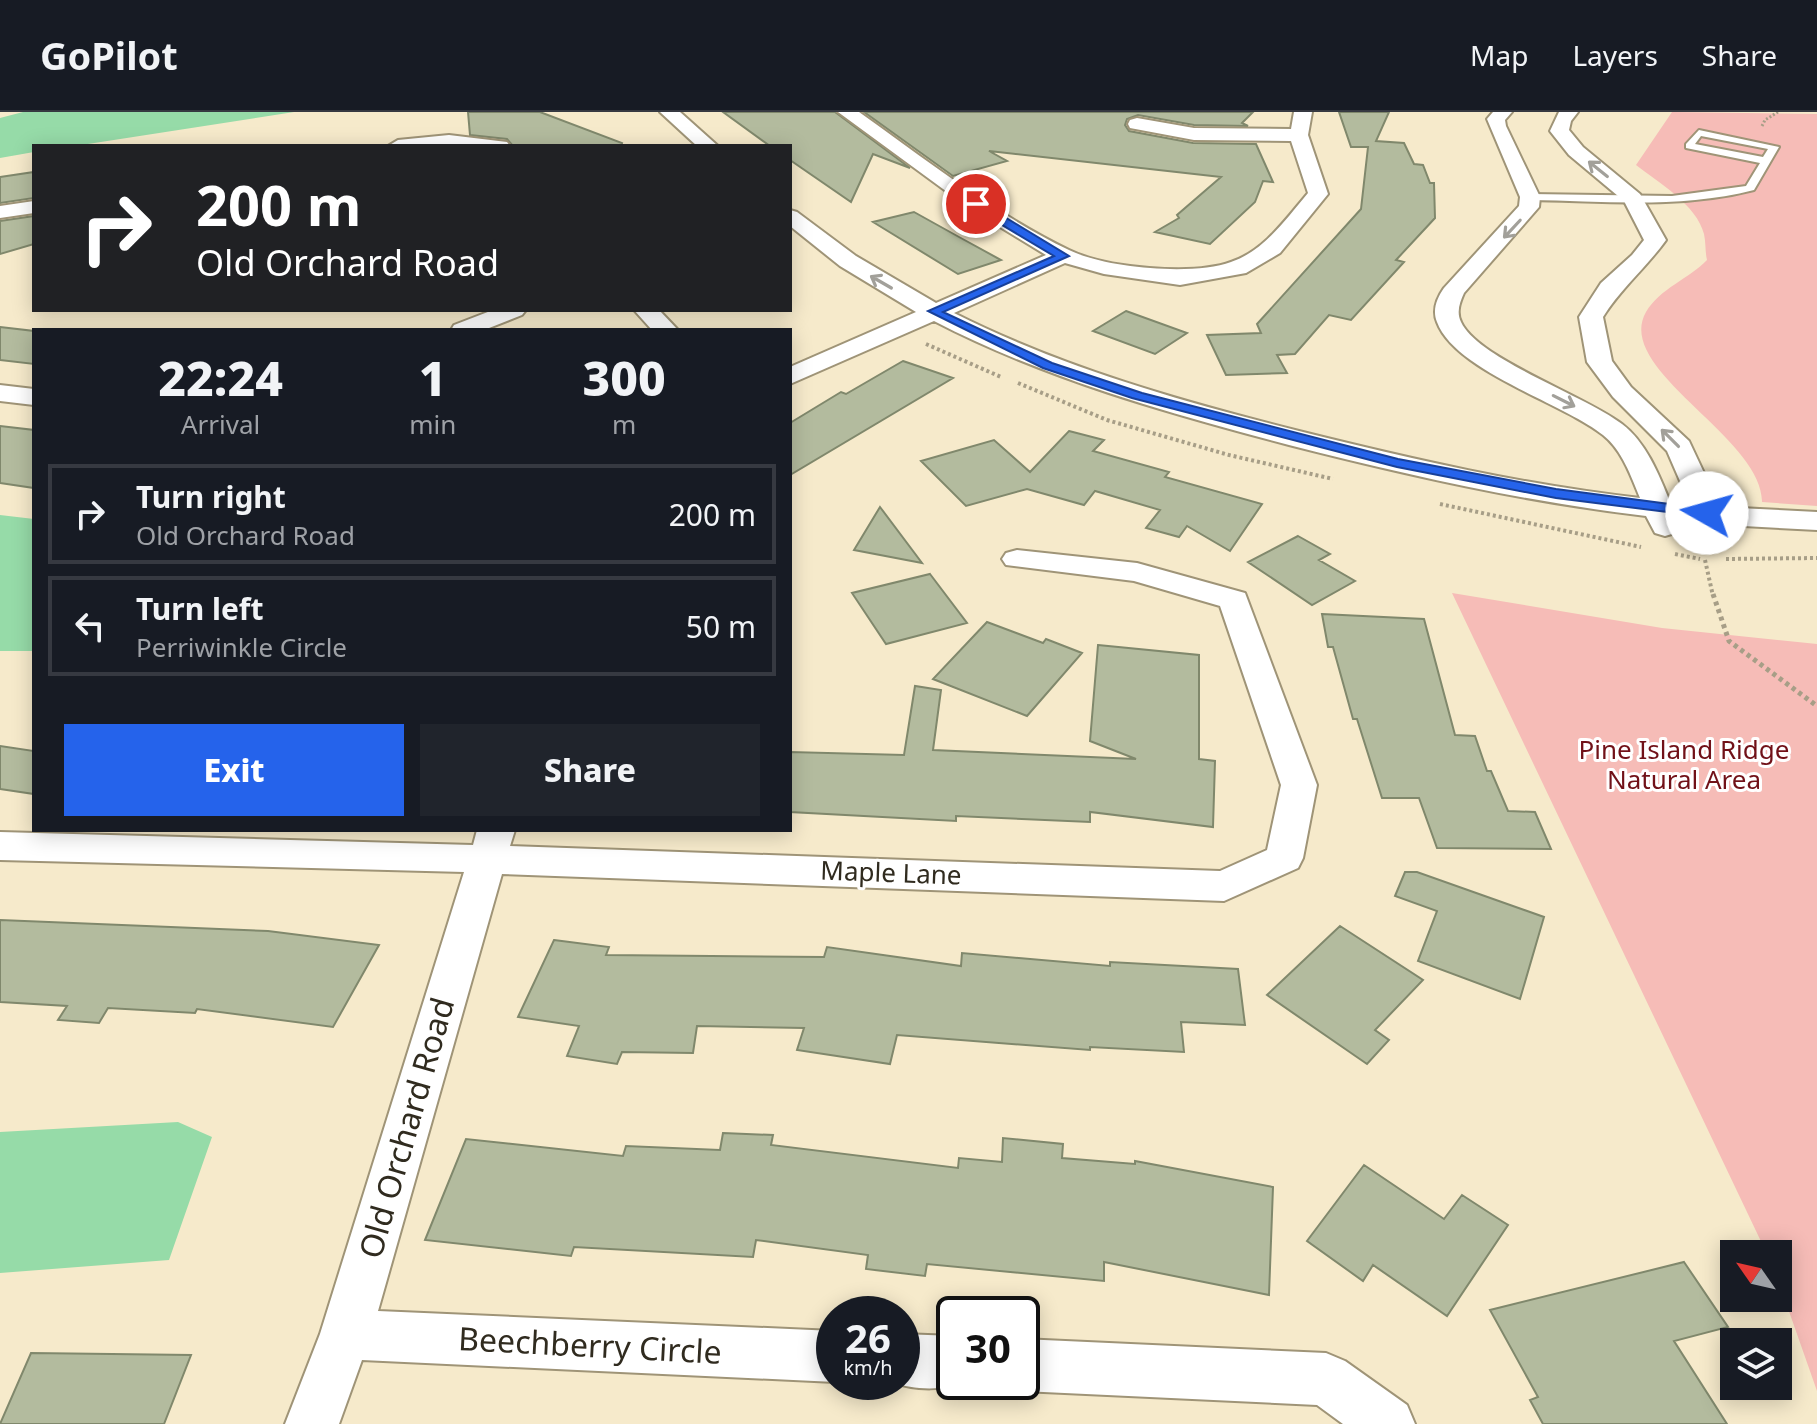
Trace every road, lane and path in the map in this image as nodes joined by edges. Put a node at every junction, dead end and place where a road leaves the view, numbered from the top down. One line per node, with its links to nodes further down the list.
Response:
1 (669, 112): 12 (street)
2 (847, 112): 20 (street)
3 (1303, 112): 8 (street)
4 (1503, 112): 14 (street)
5 (1569, 112): 15 (street, one-way to 5)
6 (651, 120): 11 (street)
7 (1137, 124): 8 (street)
8 (1299, 135): 20 (street)
9 (410, 144): 10 (street)
10 (488, 144)
11 (678, 144)
12 (706, 144)
13 (1766, 161): 13 (lane); 15 (lane)
14 (1530, 197): 15 (lane); 29 (street, one-way to 29)
15 (1633, 198): 31 (street, one-way to 15)
16 (32, 207): 17 (street)
17 (0, 212)
18 (792, 218): 23 (street, one-way to 18)
19 (792, 244): 23 (street)
20 (1063, 256): 23 (street)
21 (509, 312): 24 (street)
22 (648, 312): 25 (street)
23 (922, 316): 26 (street); 29 (street)
24 (468, 328)
25 (664, 328)
26 (792, 375)
27 (0, 393): 28 (street)
28 (32, 397)
29 (1661, 517): 31 (street)
30 (1817, 521): 31 (street)
31 (1710, 523): 32 (street)
32 (1817, 541)
33 (1817, 558): 35 (path)
34 (1017, 559): 36 (street, Maple Lane)
35 (1817, 706)
36 (490, 844): 37 (street, Maple Lane); 38 (street, Old Orchard Road)
37 (0, 846)
38 (346, 1334): 39 (street, Beechberry Circle); 41 (street, Old Orchard Road)
39 (816, 1356)
40 (1040, 1366): 42 (street)
41 (312, 1424)
42 (1388, 1424)

